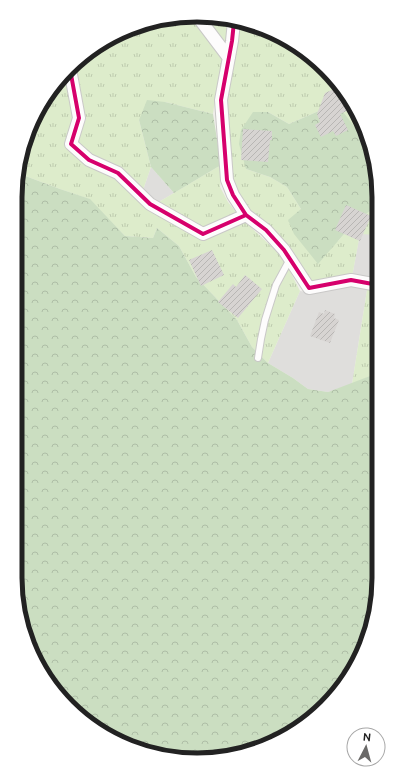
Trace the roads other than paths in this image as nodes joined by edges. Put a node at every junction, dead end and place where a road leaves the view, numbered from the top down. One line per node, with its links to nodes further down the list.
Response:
1 (202, 22): 3 (street)
2 (234, 26): 3 (street)
3 (229, 58): 5 (street)
4 (71, 75): 5 (street)
5 (246, 215): 6 (street)
6 (290, 259): 7 (street); 8 (lane)
7 (372, 284)
8 (258, 358)

